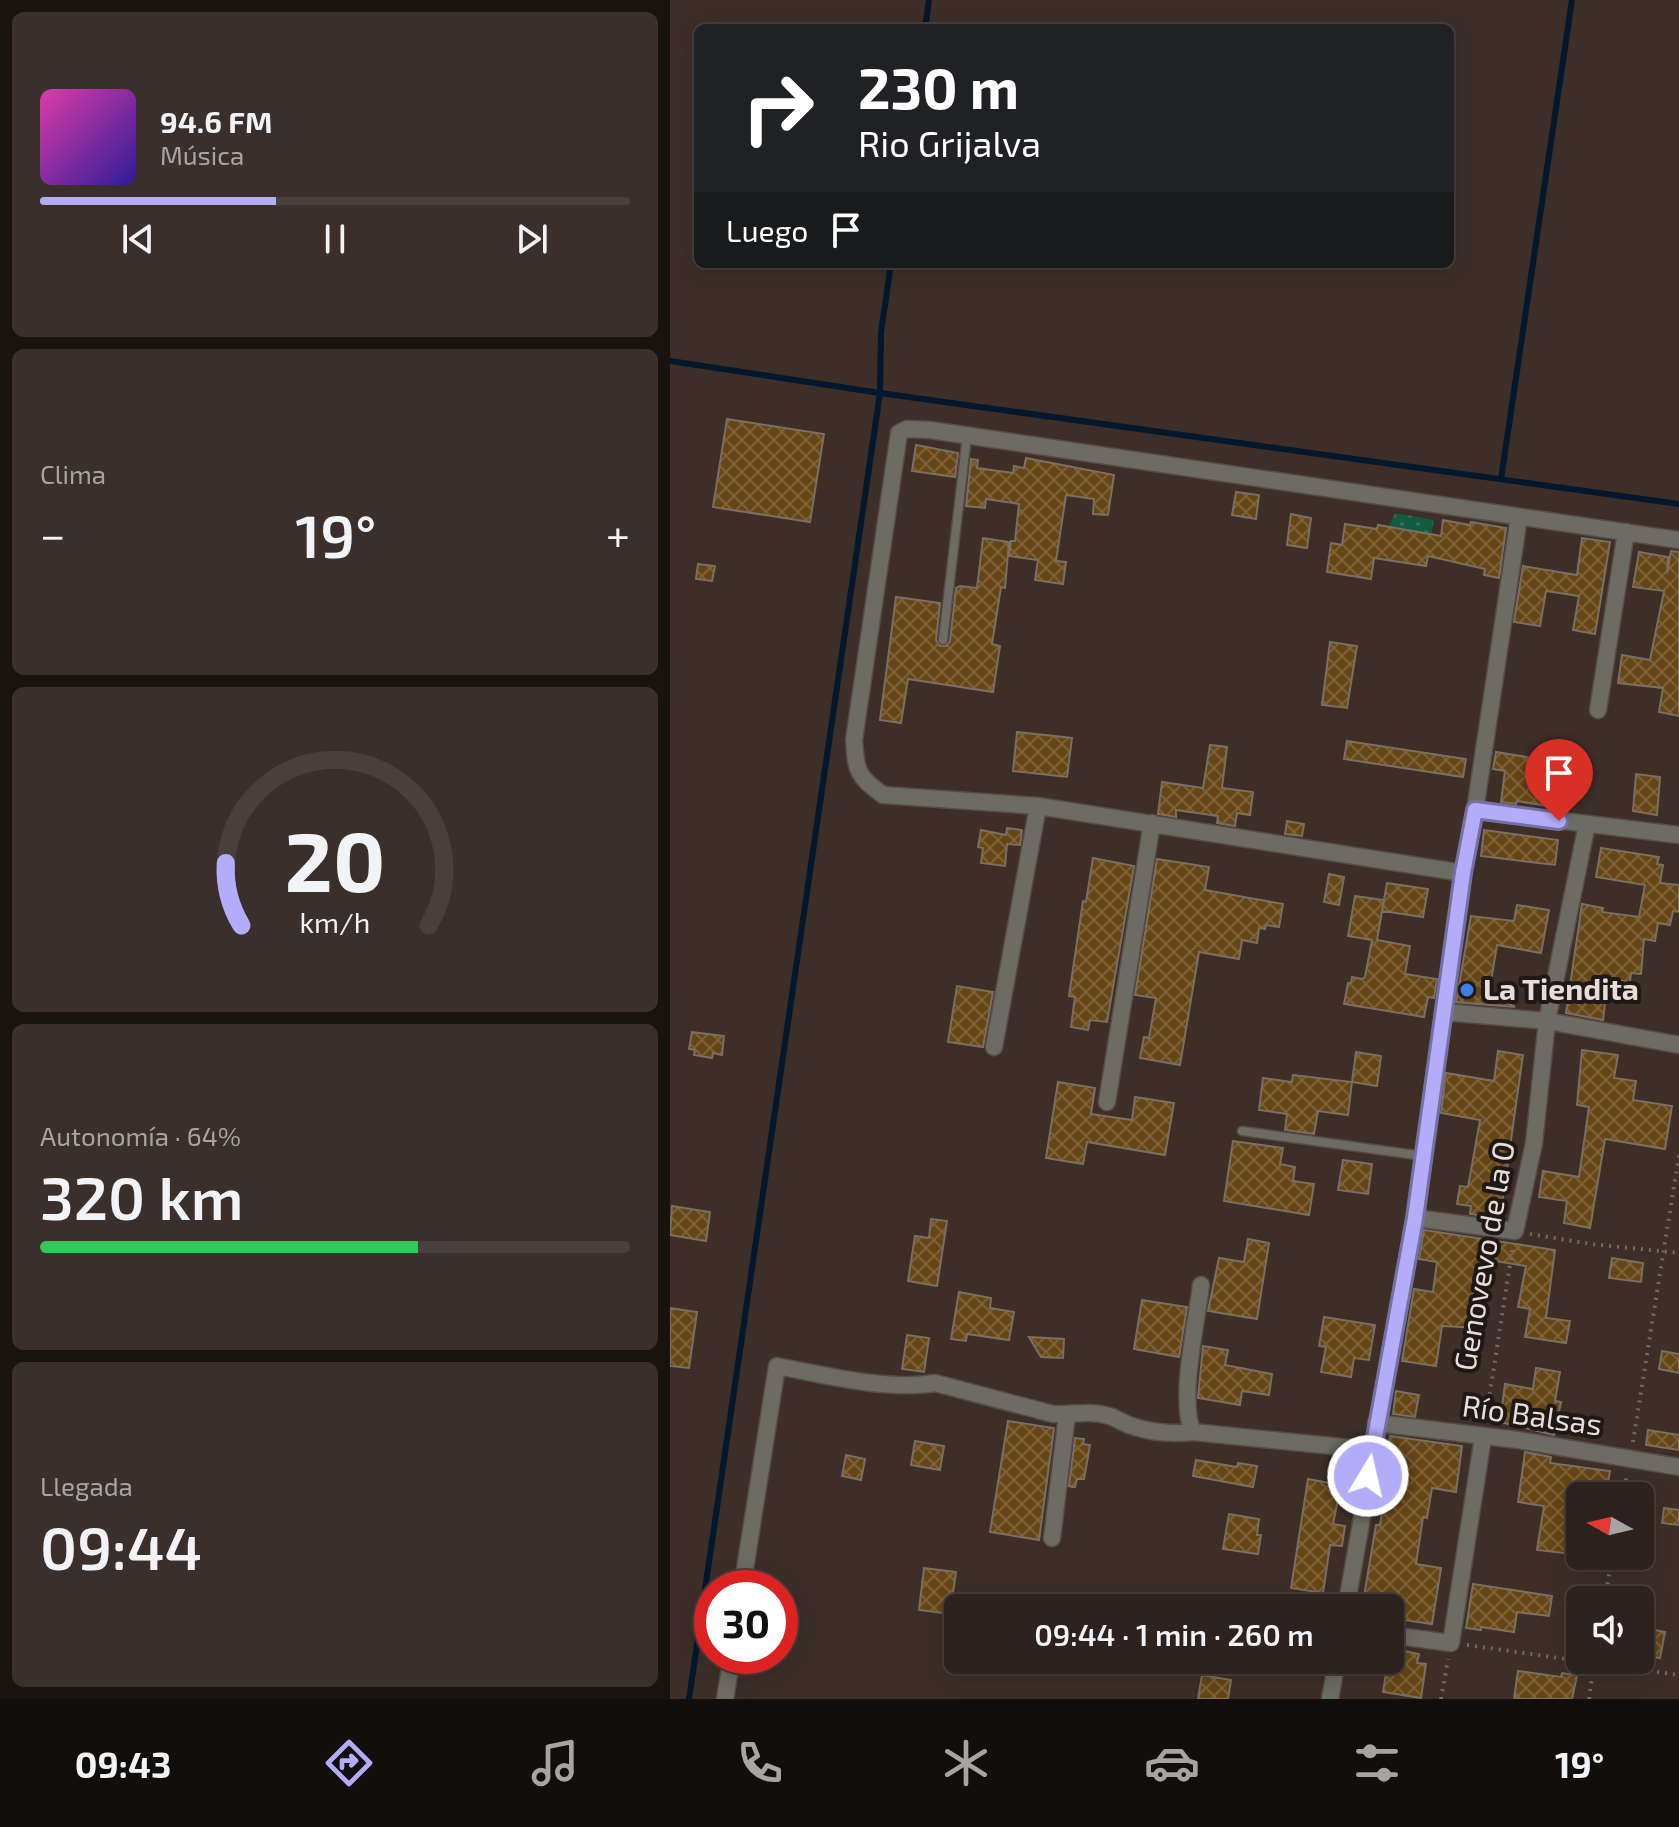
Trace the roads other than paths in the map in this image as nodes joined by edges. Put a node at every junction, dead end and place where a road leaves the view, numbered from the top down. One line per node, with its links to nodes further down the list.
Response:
1 (967, 435): 2 (street); 5 (lane); 7 (street)
2 (1519, 517): 3 (street); 8 (street)
3 (1626, 532): 4 (street); 6 (street)
4 (1679, 540)
5 (943, 640)
6 (1598, 710)
7 (1038, 806): 9 (street); 16 (street)
8 (1475, 810): 10 (street); 12 (street)
9 (1152, 823): 12 (street); 17 (street)
10 (1587, 824): 11 (street); 14 (street, Genovevo de la O)
11 (1679, 835)
12 (1463, 873): 13 (street)
13 (1444, 1012): 14 (street); 19 (street)
14 (1547, 1021): 15 (street); 20 (street, Genovevo de la O)
15 (1679, 1045)
16 (994, 1047)
17 (1107, 1102)
18 (1242, 1131): 19 (lane)
19 (1423, 1156): 20 (street)
20 (1415, 1218): 23 (street)
21 (1201, 1285): 24 (street)
22 (1067, 1415): 24 (street); 28 (street); 29 (street)
23 (1376, 1423): 25 (street, Río Balsas); 26 (street)
24 (1193, 1432): 26 (street)
25 (1483, 1437): 27 (street, Río Balsas); 31 (street)
26 (1372, 1450): 30 (street)
27 (1679, 1467)
28 (1052, 1538)
29 (745, 1570)
30 (1348, 1594)
31 (1404, 1637)
32 (729, 1674): 34 (street)
33 (1334, 1674): 35 (street)
34 (725, 1699)
35 (1330, 1699)

